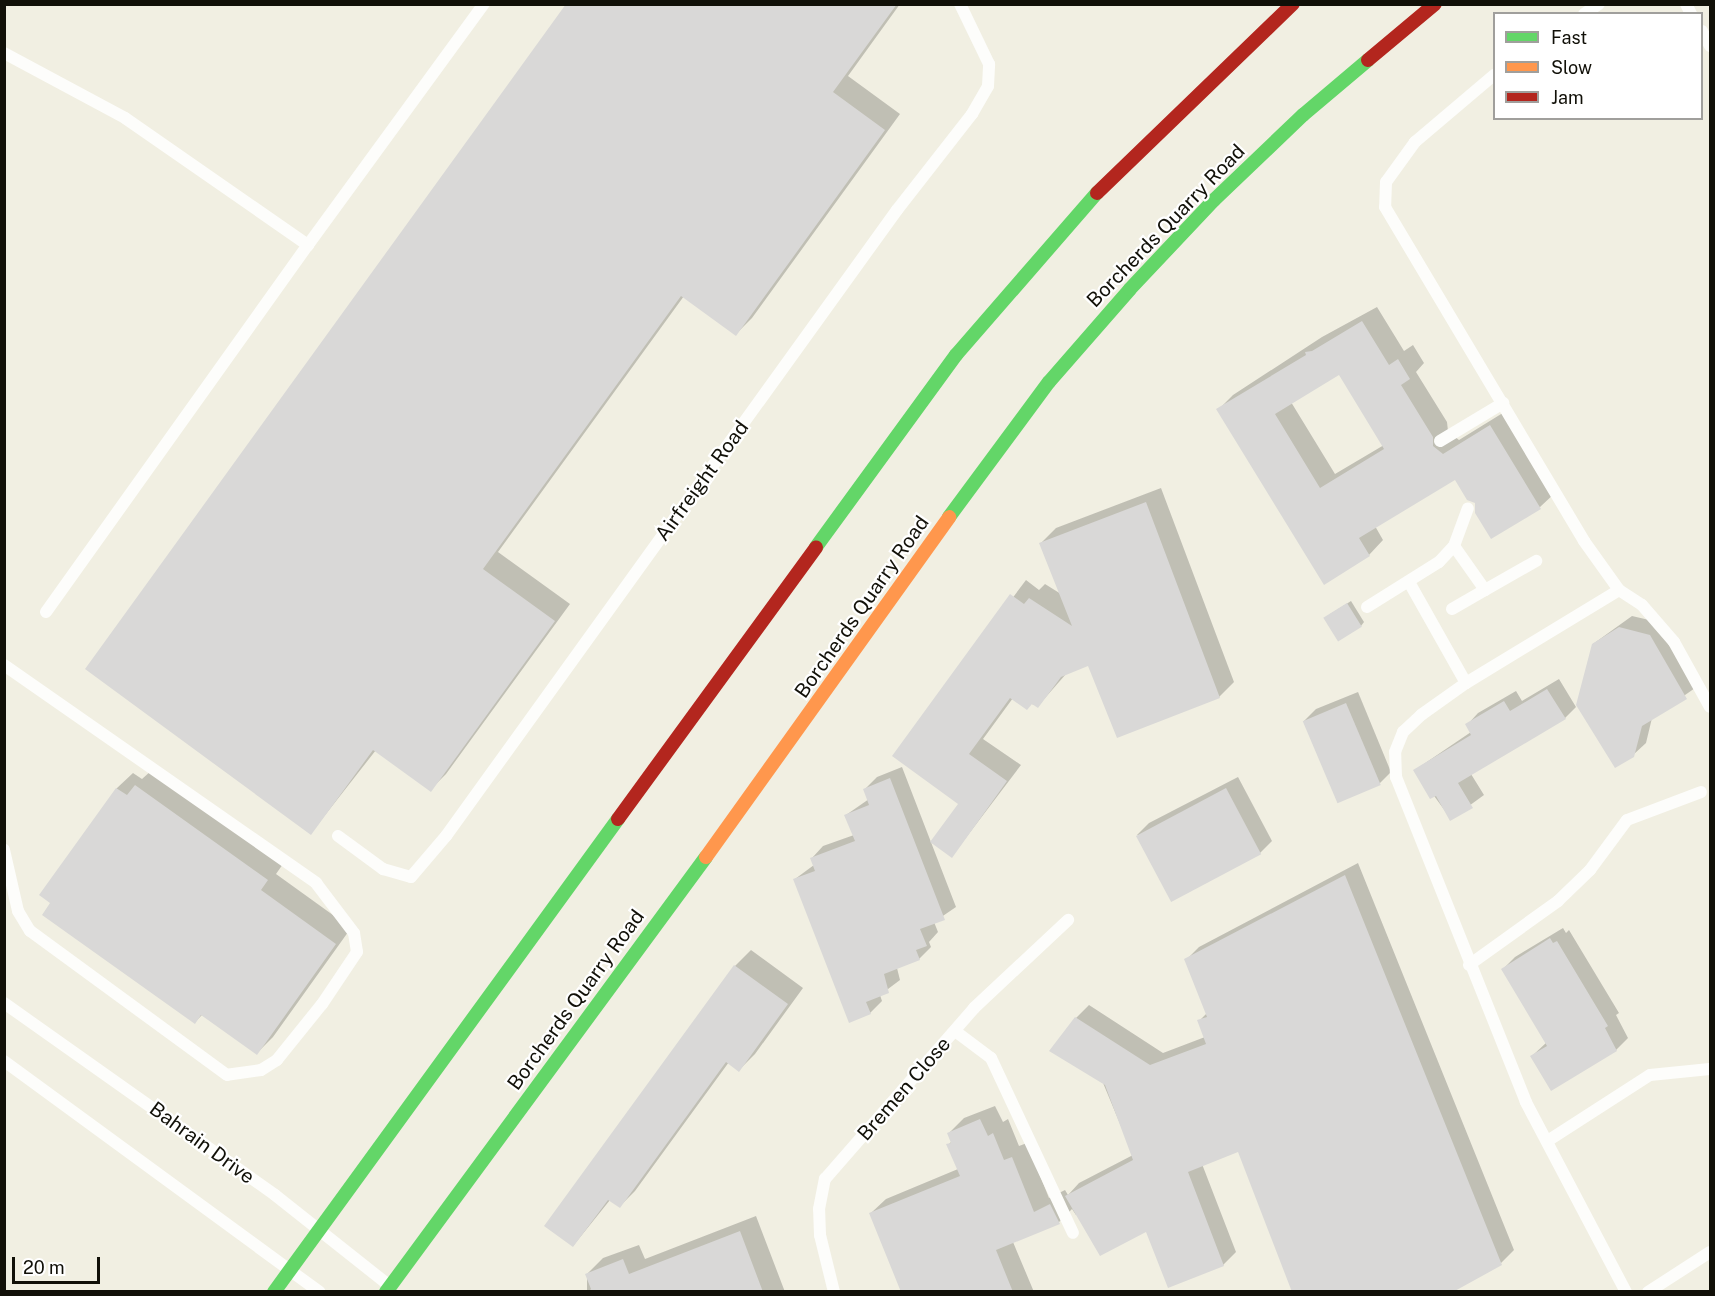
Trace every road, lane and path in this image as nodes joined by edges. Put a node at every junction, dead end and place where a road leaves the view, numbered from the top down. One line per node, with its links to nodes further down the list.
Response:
1 (484, 4): 7 (lane)
2 (960, 4): 23 (lane, Airfreight Road)
3 (1293, 4): 32 (main road)
4 (1435, 4): 36 (main road, Borcherds Quarry Road)
5 (4, 53): 7 (lane)
6 (1493, 76): 8 (lane)
7 (308, 245): 18 (lane)
8 (1503, 403): 9 (lane); 15 (lane)
9 (1440, 441)
10 (1468, 508): 11 (lane)
11 (1454, 546): 13 (lane); 14 (lane)
12 (1536, 561): 14 (lane)
13 (1409, 582): 16 (lane); 20 (lane)
14 (1485, 590): 17 (lane)
15 (1619, 590): 20 (lane); 21 (lane)
16 (1367, 607)
17 (1452, 609)
18 (46, 612)
19 (4, 665): 24 (lane)
20 (1466, 683): 26 (lane)
21 (1710, 707)
22 (1701, 792): 26 (lane)
23 (338, 836)
24 (4, 850)
25 (1068, 920): 28 (lane, Bremen Close)
26 (1469, 965): 31 (lane)
27 (4, 1003): 32 (lane, Bahrain Drive)
28 (955, 1030): 33 (lane); 39 (lane, Bremen Close)
29 (4, 1061): 35 (lane)
30 (1710, 1069): 31 (lane)
31 (1549, 1140): 40 (lane)
32 (322, 1230): 35 (main road); 36 (lane, Bahrain Drive)
33 (1073, 1233)
34 (1710, 1252): 41 (lane)
35 (289, 1269): 37 (main road); 38 (lane)
36 (390, 1290)
37 (274, 1292)
38 (320, 1292)
39 (834, 1292)
40 (1626, 1292)
41 (1648, 1292)

